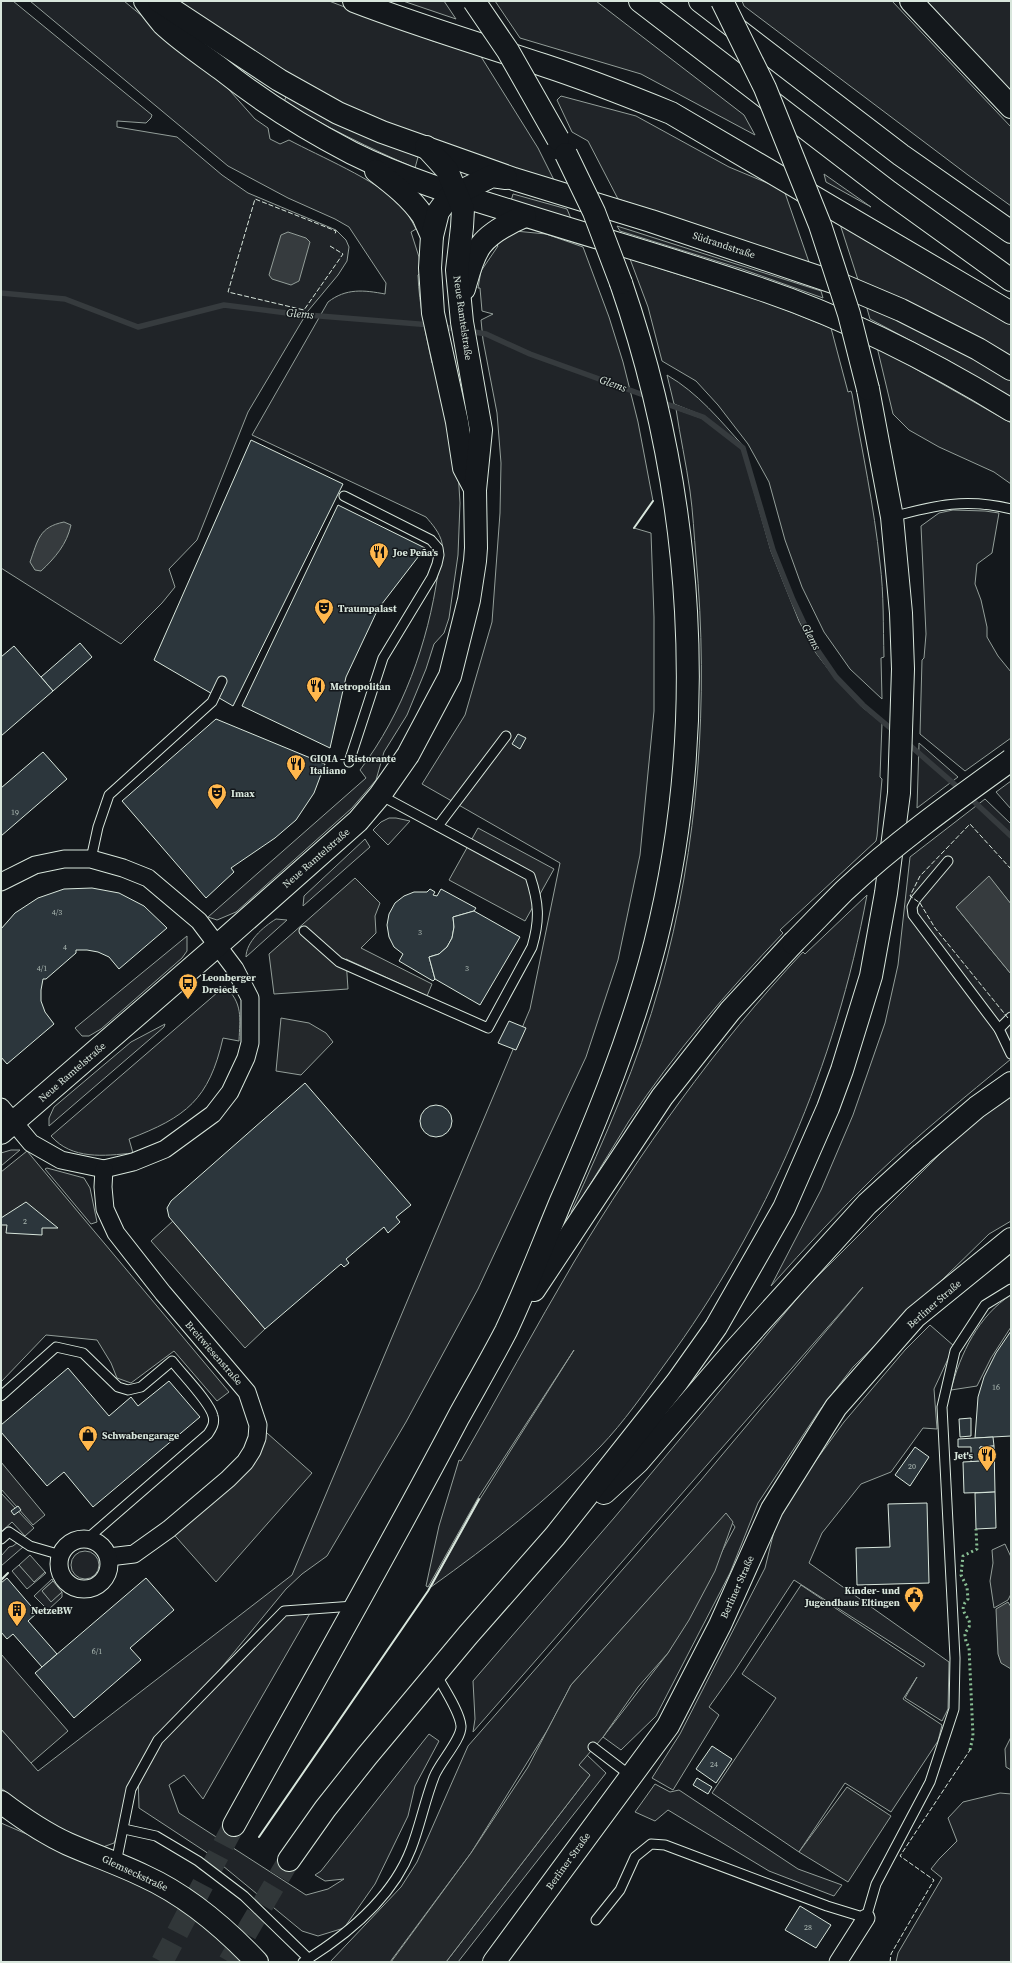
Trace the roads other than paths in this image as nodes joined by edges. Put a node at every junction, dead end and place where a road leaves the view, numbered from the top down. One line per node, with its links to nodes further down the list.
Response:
1 (145, 1): 11 (main road)
2 (159, 1): 10 (main road, Südrandstraße)
3 (354, 1): 19 (main road)
4 (474, 1): 45 (main road, bridge)
5 (640, 1): 17 (main road)
6 (700, 1): 15 (main road)
7 (722, 1): 25 (main road, bridge)
8 (911, 1): 9 (main road)
9 (1011, 107)
10 (426, 147): 12 (main road, Südrandstraße); 13 (main road)
11 (353, 153): 13 (main road); 16 (main road)
12 (514, 179): 13 (main road); 20 (main road, Südrandstraße)
13 (456, 194): 14 (main road); 16 (main road, Neue Ramtelstraße); 18 (main road, Neue Ramtelstraße)
14 (525, 216): 18 (main road); 21 (main road)
15 (1011, 232)
16 (432, 236): 22 (main road, Neue Ramtelstraße)
17 (1011, 280)
18 (460, 300): 22 (main road, Neue Ramtelstraße)
19 (1011, 313)
20 (1011, 369)
21 (1011, 410)
22 (475, 490): 30 (main road, Neue Ramtelstraße)
23 (344, 496): 29 (lane)
24 (1011, 509): 25 (lane)
25 (892, 517): 47 (main road)
26 (222, 681): 32 (lane)
27 (506, 736): 31 (lane)
28 (1011, 760): 45 (main road, bridge)
29 (349, 762)
30 (380, 795): 31 (lane); 36 (main road, Neue Ramtelstraße)
31 (438, 826): 35 (lane)
32 (91, 859): 34 (street); 36 (street)
33 (948, 861): 38 (lane)
34 (1, 882)
35 (304, 931)
36 (218, 945): 41 (main road, Neue Ramtelstraße); 42 (street)
37 (1011, 1017): 38 (lane)
38 (999, 1029): 39 (lane)
39 (1011, 1054)
40 (1011, 1083): 47 (main road)
41 (5, 1121): 42 (street)
42 (104, 1169): 51 (street, Breitwiesenstraße)
43 (1011, 1239): 55 (main road, Berliner Straße)
44 (1011, 1289): 61 (lane)
45 (506, 1330): 52 (main road)
46 (1, 1396): 49 (lane)
47 (555, 1536): 53 (main road)
48 (1, 1539): 50 (lane)
49 (87, 1539): 50 (street); 51 (street)
50 (61, 1555): 51 (street)
51 (109, 1557)
52 (356, 1606): 57 (main road); 58 (lane)
53 (436, 1674): 59 (main road); 63 (lane)
54 (593, 1747): 55 (lane)
55 (631, 1776): 65 (main road, Berliner Straße)
56 (1, 1802): 60 (main road, Glemseckstraße)
57 (234, 1825)
58 (124, 1829): 60 (lane); 63 (lane)
59 (289, 1860)
60 (116, 1863): 64 (main road, Glemseckstraße)
61 (866, 1918): 62 (lane); 66 (street)
62 (596, 1920)
63 (306, 1960)
64 (257, 1962)
65 (494, 1962)
66 (838, 1962)

